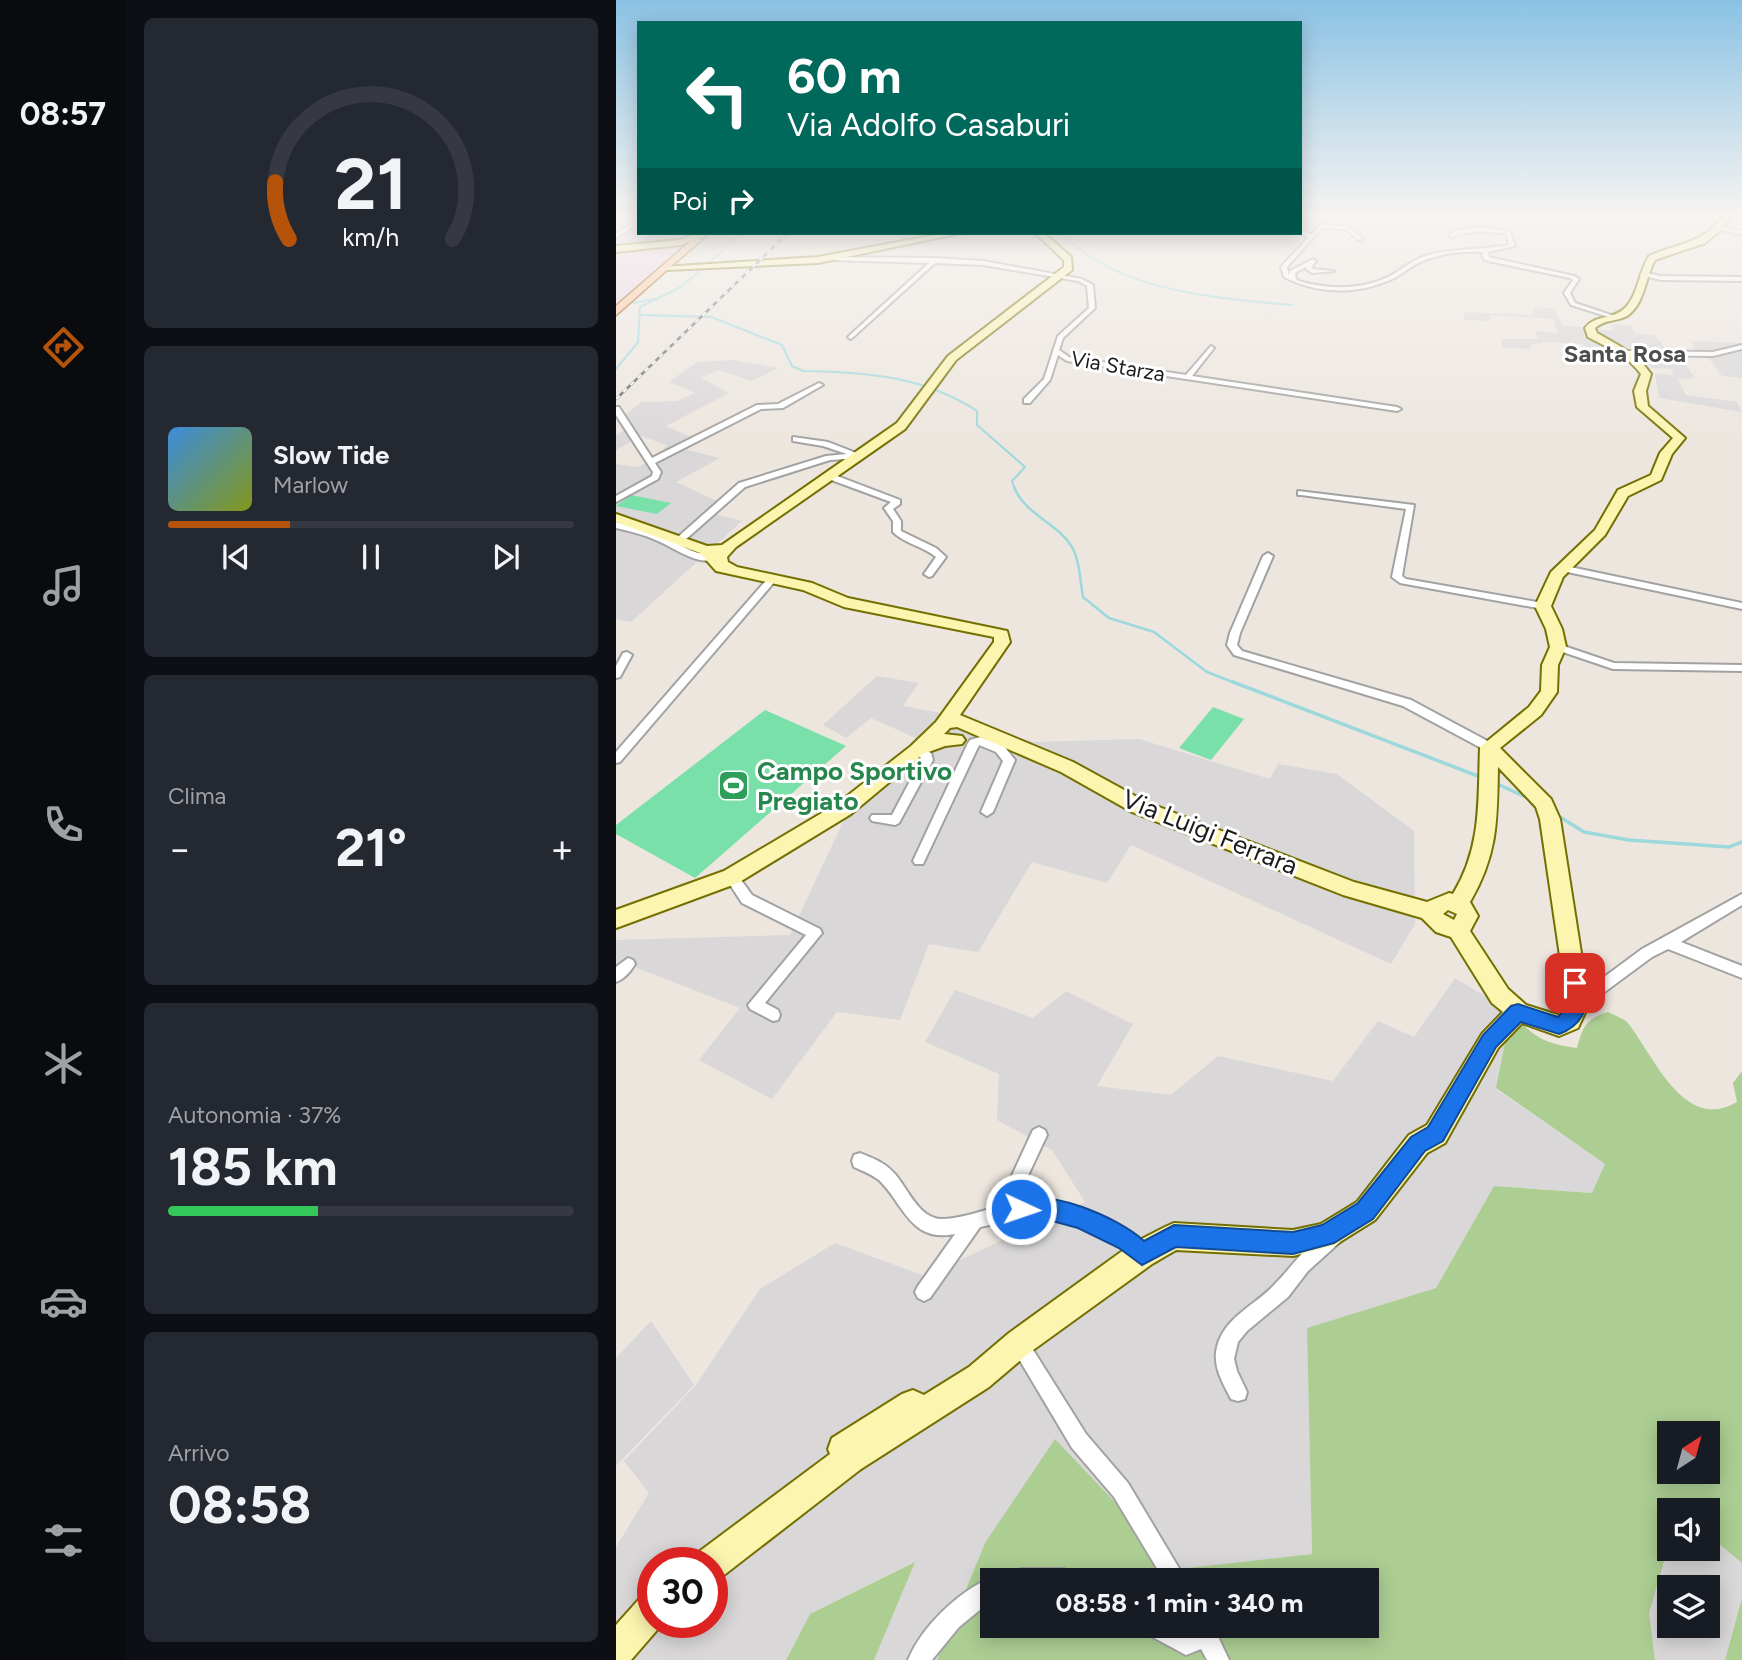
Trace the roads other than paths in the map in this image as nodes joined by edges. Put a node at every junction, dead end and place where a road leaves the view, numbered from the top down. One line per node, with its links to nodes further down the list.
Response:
1 (637, 293): 7 (main road)
2 (898, 293): 9 (street)
3 (1037, 293): 20 (street)
4 (1092, 293): 12 (street, Via Starza)
5 (1567, 293): 8 (street)
6 (1638, 293): 8 (street)
7 (616, 312)
8 (1614, 317): 13 (street)
9 (851, 337)
10 (1742, 347): 13 (street)
11 (1211, 348): 14 (street)
12 (1056, 350): 14 (street, Via Starza); 16 (street)
13 (1624, 353): 31 (street)
14 (1188, 377): 18 (street, Via Starza)
15 (819, 385): 21 (street)
16 (1027, 401)
17 (616, 409): 21 (street)
18 (1397, 409)
19 (796, 439): 20 (street)
20 (856, 455): 22 (street); 27 (street)
21 (651, 462): 24 (street)
22 (829, 476): 28 (street); 32 (street)
23 (1301, 493): 34 (street)
24 (616, 499)
25 (616, 518): 27 (street)
26 (616, 525): 29 (street)
27 (674, 536): 28 (street); 29 (street)
28 (726, 541): 29 (street)
29 (707, 555): 33 (street)
30 (1268, 556): 42 (street)
31 (1561, 568): 34 (street); 35 (street)
32 (929, 574)
33 (773, 578): 40 (street); 43 (street)
34 (1543, 606): 36 (street)
35 (1742, 606)
36 (1558, 646): 38 (street); 42 (street)
37 (627, 655): 39 (street)
38 (1742, 668)
39 (616, 675)
40 (969, 736): 41 (street); 44 (street); 46 (street); 50 (street, Via Luigi Ferrara)
41 (917, 750): 45 (street); 47 (street)
42 (1491, 756): 49 (street); 57 (street)
43 (616, 759)
44 (987, 813)
45 (876, 818)
46 (919, 861)
47 (731, 877): 51 (street); 59 (street)
48 (1742, 899): 53 (street)
49 (1458, 903): 50 (street); 52 (street)
50 (1432, 912): 52 (street, Via Luigi Ferrara)
51 (616, 919)
52 (1458, 930): 58 (street, Via Luigi Ferrara)
53 (1668, 943): 55 (street); 57 (street)
54 (628, 964): 56 (street)
55 (1742, 972)
56 (616, 976)
57 (1578, 1004): 58 (street, Via Luigi Ferrara)
58 (1518, 1012): 64 (street)
59 (773, 1015)
60 (1039, 1135): 62 (street)
61 (860, 1160): 63 (street)
62 (1021, 1209): 63 (street); 65 (street)
63 (975, 1220): 66 (street)
64 (1345, 1224): 65 (street); 68 (street)
65 (1142, 1254): 67 (street)
66 (924, 1292)
67 (1019, 1343): 69 (street); 70 (street)
68 (1238, 1392)
69 (728, 1551)
70 (1169, 1568)
71 (980, 1595): 77 (street)
72 (637, 1627): 76 (street)
73 (1177, 1638): 74 (street)
74 (1194, 1638)
75 (1207, 1638): 78 (street)
76 (616, 1651)
77 (919, 1660)
78 (1218, 1660)

